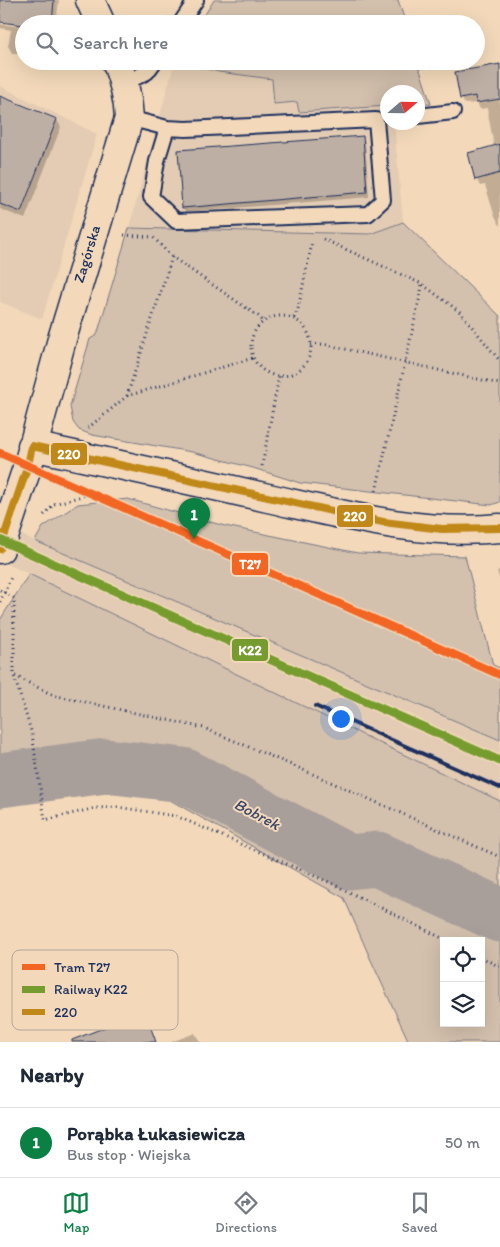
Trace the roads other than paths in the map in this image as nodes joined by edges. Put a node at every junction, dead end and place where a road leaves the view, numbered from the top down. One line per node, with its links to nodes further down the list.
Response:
1 (90, 0): 3 (street)
2 (196, 0): 4 (lane)
3 (97, 15)
4 (186, 15)
5 (148, 70): 6 (lane)
6 (120, 72): 9 (street, Zagórska)
7 (453, 112): 8 (lane)
8 (425, 115)
9 (128, 118): 11 (lane); 13 (street, Zagórska)
10 (380, 120): 11 (lane)
11 (167, 128): 12 (lane)
12 (382, 130)
13 (32, 446): 14 (street); 15 (street, Zagórska)
14 (500, 528)
15 (0, 549)

